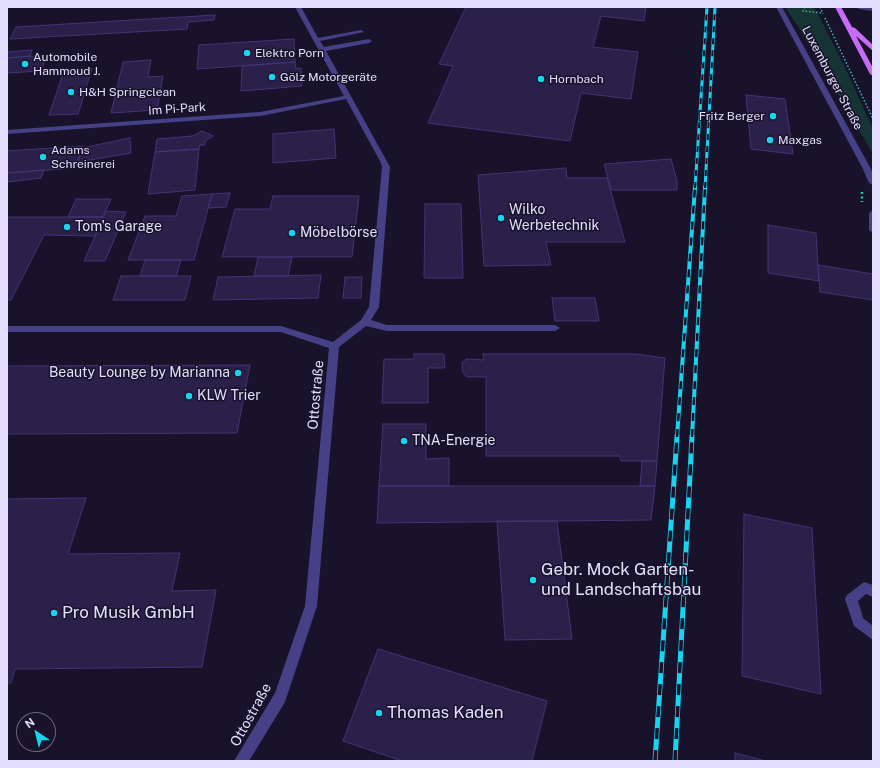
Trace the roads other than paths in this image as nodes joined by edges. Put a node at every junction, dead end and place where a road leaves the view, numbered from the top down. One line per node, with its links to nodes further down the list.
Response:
1 (298, 7): 8 (street)
2 (779, 7): 15 (street, Luxemburger Straße)
3 (859, 7): 4 (street)
4 (873, 9)
5 (840, 10): 6 (main road)
6 (845, 21): 11 (main road); 12 (main road)
7 (361, 32): 8 (street)
8 (317, 40): 10 (street)
9 (368, 41): 10 (street)
10 (322, 49): 13 (street)
11 (873, 49)
12 (873, 74)
13 (348, 97): 14 (street, Im Pi-Park); 18 (street)
14 (7, 132)
15 (873, 183)
16 (873, 213): 17 (street)
17 (873, 230)
18 (364, 322): 19 (street); 21 (street)
19 (555, 328)
20 (7, 329): 21 (street, Ottostraße)
21 (334, 346): 24 (street, Ottostraße)
22 (873, 591): 23 (street)
23 (873, 634)
24 (241, 761)

